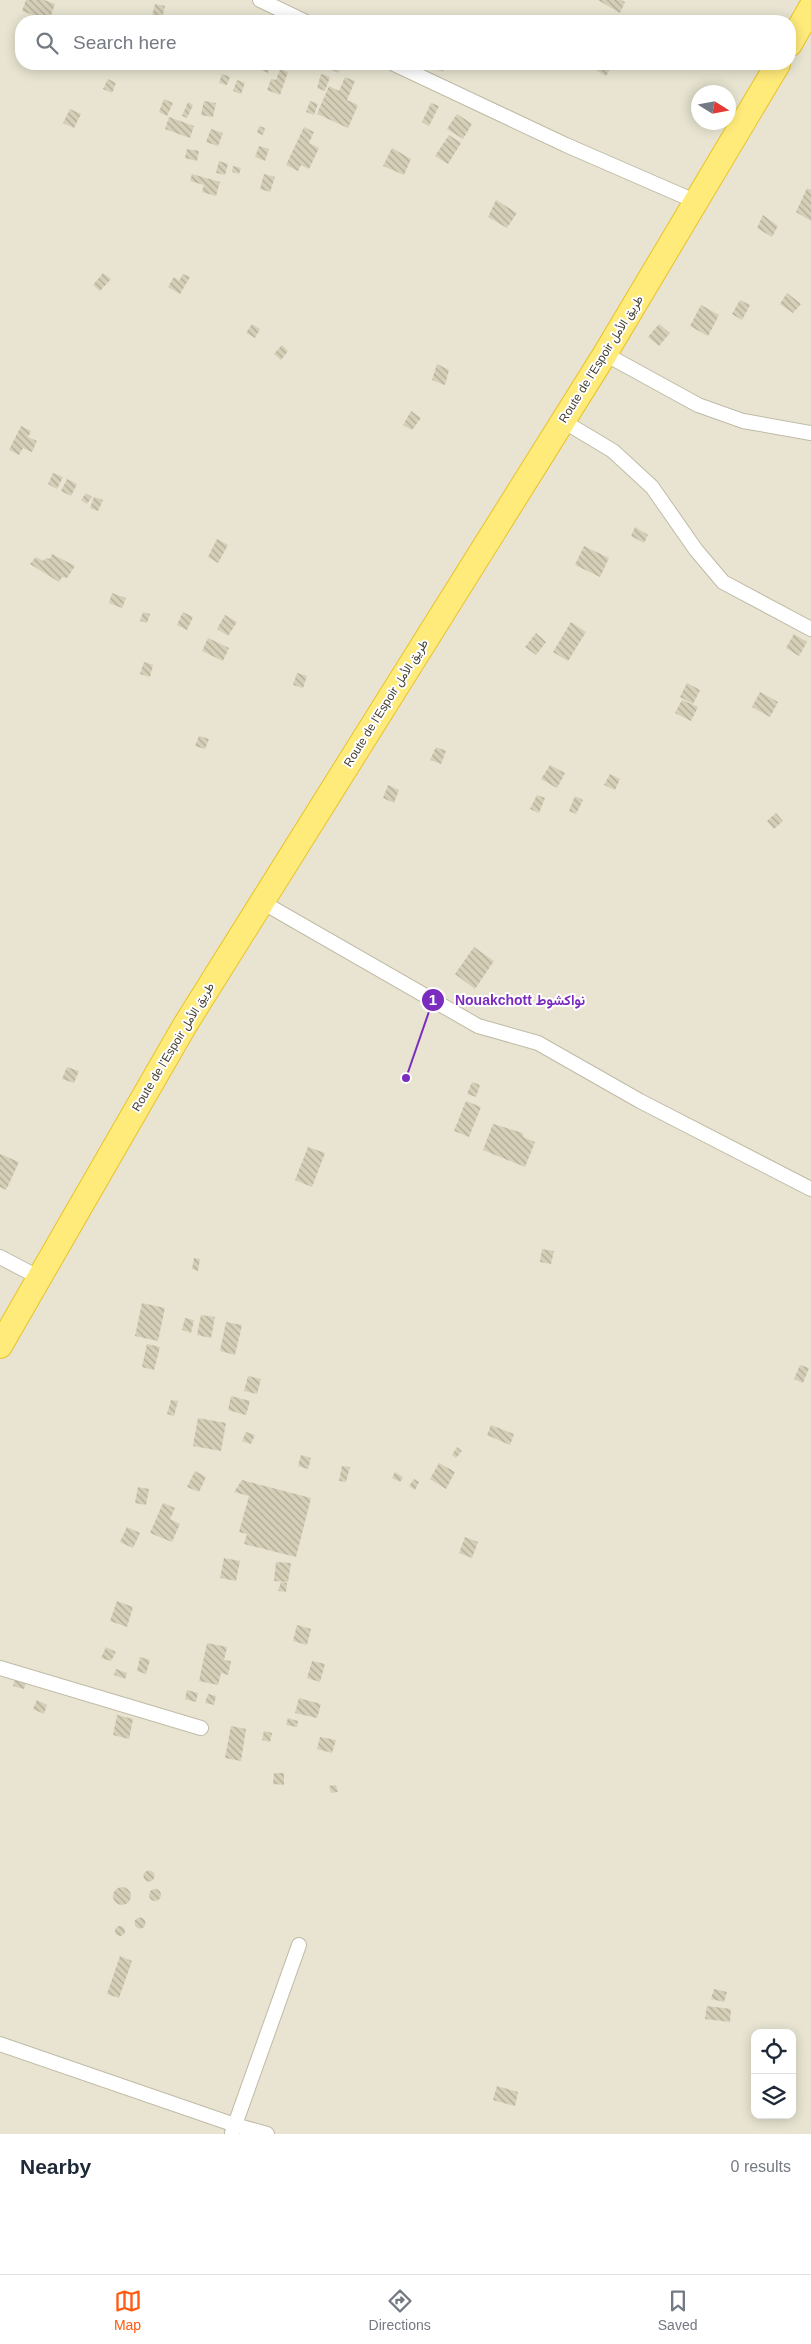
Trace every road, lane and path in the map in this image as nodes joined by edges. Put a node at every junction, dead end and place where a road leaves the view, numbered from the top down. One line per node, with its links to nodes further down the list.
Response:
1 (260, 0): 3 (street)
2 (811, 7): 4 (highway)
3 (291, 15)
4 (796, 33)
5 (407, 70): 7 (street)
6 (774, 70): 7 (highway, Route de l’Espoir طريق الأمل)
7 (697, 202): 8 (highway, Route de l’Espoir طريق الأمل)
8 (605, 354): 9 (highway, Route de l’Espoir طريق الأمل); 10 (street)
9 (563, 421): 11 (street); 12 (highway, Route de l’Espoir طريق الأمل)
10 (811, 433)
11 (811, 629)
12 (262, 902): 13 (street); 15 (highway, Route de l’Espoir طريق الأمل)
13 (811, 1189)
14 (0, 1257): 15 (street)
15 (38, 1277): 16 (highway, Route de l’Espoir طريق الأمل)
16 (0, 1346)
17 (0, 1668): 18 (street)
18 (201, 1728)
19 (299, 1946): 21 (street)
20 (0, 2044): 21 (street)
21 (233, 2130): 22 (street)
22 (267, 2134)

